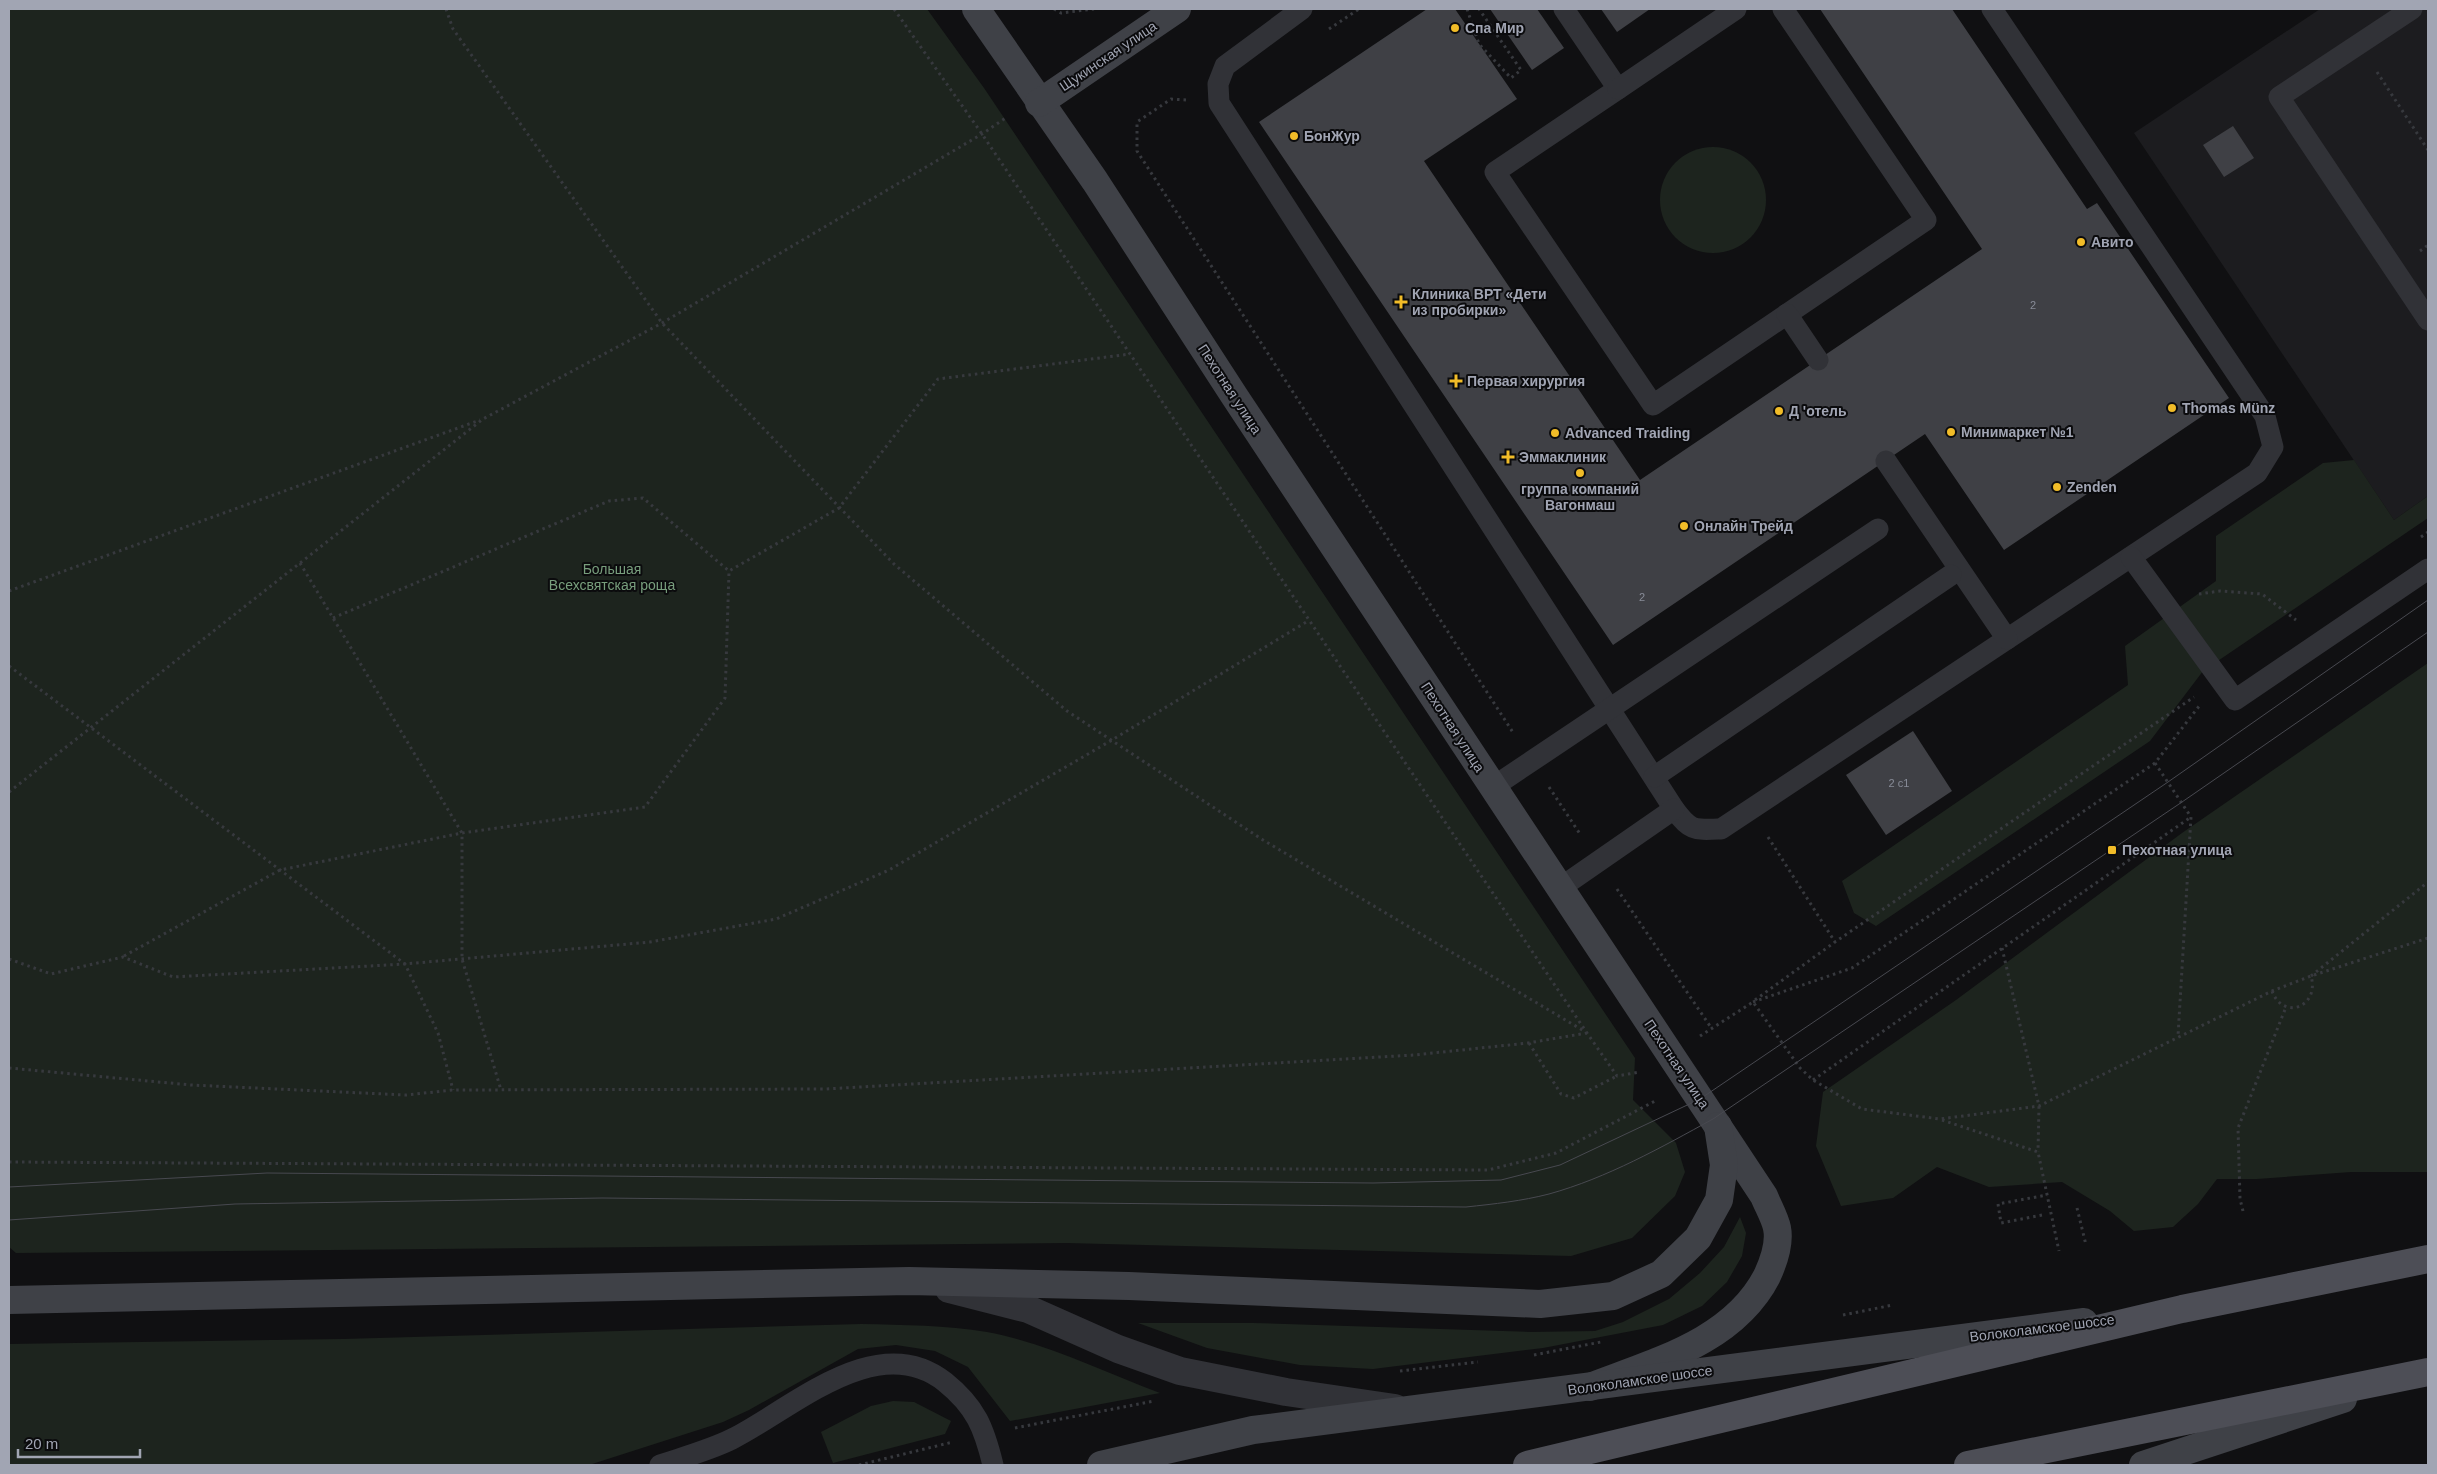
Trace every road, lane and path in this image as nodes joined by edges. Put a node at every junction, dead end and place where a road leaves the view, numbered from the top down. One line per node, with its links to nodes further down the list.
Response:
1 (446, 9): 24 (path)
2 (894, 9): 20 (path)
3 (976, 9): 17 (main road, Пехотная улица)
4 (1054, 9): 5 (path)
5 (1094, 9)
6 (1177, 9): 17 (main road, Щукинская улица)
7 (1302, 9): 44 (lane)
8 (1468, 9): 9 (path)
9 (1479, 9)
10 (1564, 9): 16 (lane)
11 (1736, 9): 16 (lane)
12 (1783, 9): 22 (lane)
13 (1992, 9): 31 (lane)
14 (2412, 9): 15 (lane)
15 (2358, 44): 21 (path); 23 (lane)
16 (1618, 88): 22 (lane)
17 (1040, 103): 49 (main road, Пехотная улица)
18 (1013, 112): 20 (path)
19 (1137, 122): 47 (path)
20 (982, 134): 24 (path); 25 (path)
21 (2428, 150)
22 (1787, 314): 26 (lane)
23 (2428, 320)
24 (662, 323): 27 (path); 29 (path)
25 (1130, 354): 29 (path); 39 (path)
26 (1818, 360)
27 (483, 419): 32 (path); 36 (path)
28 (1886, 461): 41 (lane)
29 (839, 508): 34 (path); 46 (path)
30 (1878, 529): 44 (lane)
31 (2131, 557): 37 (lane); 41 (lane)
32 (300, 563): 38 (path); 45 (path)
33 (2428, 569): 43 (lane)
34 (729, 571): 38 (path); 54 (path)
35 (1951, 575): 48 (lane)
36 (9, 591)
37 (2161, 599): 40 (path); 43 (lane)
38 (333, 618): 54 (path)
39 (1308, 621): 46 (path); 70 (path)
40 (2300, 623)
41 (2007, 639): 52 (lane)
42 (9, 666): 45 (path)
43 (2220, 679): 60 (path)
44 (1608, 708): 47 (lane); 48 (lane)
45 (91, 728): 50 (path); 56 (path)
46 (1112, 740): 64 (path); 70 (path)
47 (1531, 760): 49 (lane); 55 (path)
48 (1654, 776): 51 (lane)
49 (1492, 787): 58 (main road, Пехотная улица)
50 (9, 792)
51 (1674, 809): 52 (lane); 55 (lane)
52 (1751, 809): 60 (path)
53 (2192, 817): 61 (path); 68 (path); 71 (path)
54 (462, 833): 56 (path); 64 (path)
55 (1599, 862): 58 (lane); 68 (path)
56 (280, 870): 62 (path); 65 (path)
57 (2428, 882): 66 (path)
58 (1560, 888): 82 (main road, Пехотная улица)
59 (2428, 938): 66 (path)
60 (1835, 942): 68 (path)
61 (2002, 948): 76 (path); 80 (path)
62 (124, 956): 63 (path); 65 (path)
63 (9, 959)
64 (462, 959): 65 (path); 78 (path)
65 (405, 964): 77 (path)
66 (2311, 976): 67 (path); 69 (path)
67 (2272, 991): 69 (path); 71 (path)
68 (1753, 1002): 76 (path)
69 (2286, 1007): 87 (path)
70 (1587, 1033): 72 (path); 75 (path)
71 (2178, 1036): 80 (path)
72 (1528, 1043): 75 (path); 78 (path)
73 (9, 1068): 77 (path)
74 (1647, 1071): 75 (path)
75 (1617, 1076)
76 (1813, 1080): 81 (path)
77 (453, 1090): 78 (path)
78 (500, 1090)
79 (1660, 1098): 84 (path)
80 (2039, 1106): 81 (path); 83 (path)
81 (1940, 1119): 83 (path)
82 (1718, 1126): 92 (main road); 100 (main road, Пехотная улица)
83 (2038, 1152): 85 (path)
84 (9, 1162)
85 (2047, 1195): 88 (path); 90 (path)
86 (2077, 1208): 89 (path)
87 (2243, 1211)
88 (2042, 1215)
89 (2086, 1244)
90 (2059, 1251)
91 (2428, 1259): 94 (main road, Волоколамское шоссе)
92 (909, 1281): 93 (main road); 101 (street)
93 (9, 1300)
94 (2182, 1310): 100 (main road, Волоколамское шоссе); 105 (main road, Волоколамское шоссе)
95 (1604, 1342): 96 (path)
96 (1526, 1357)
97 (1487, 1361): 98 (path)
98 (1399, 1372)
99 (2417, 1375): 106 (main road); 107 (main road)
100 (1590, 1387): 101 (main road, Волоколамское шоссе)
101 (1409, 1410): 104 (main road, Волоколамское шоссе)
102 (660, 1465): 103 (lane)
103 (993, 1465)
104 (1100, 1465)
105 (1526, 1465)
106 (1968, 1465)
107 (2143, 1465)

